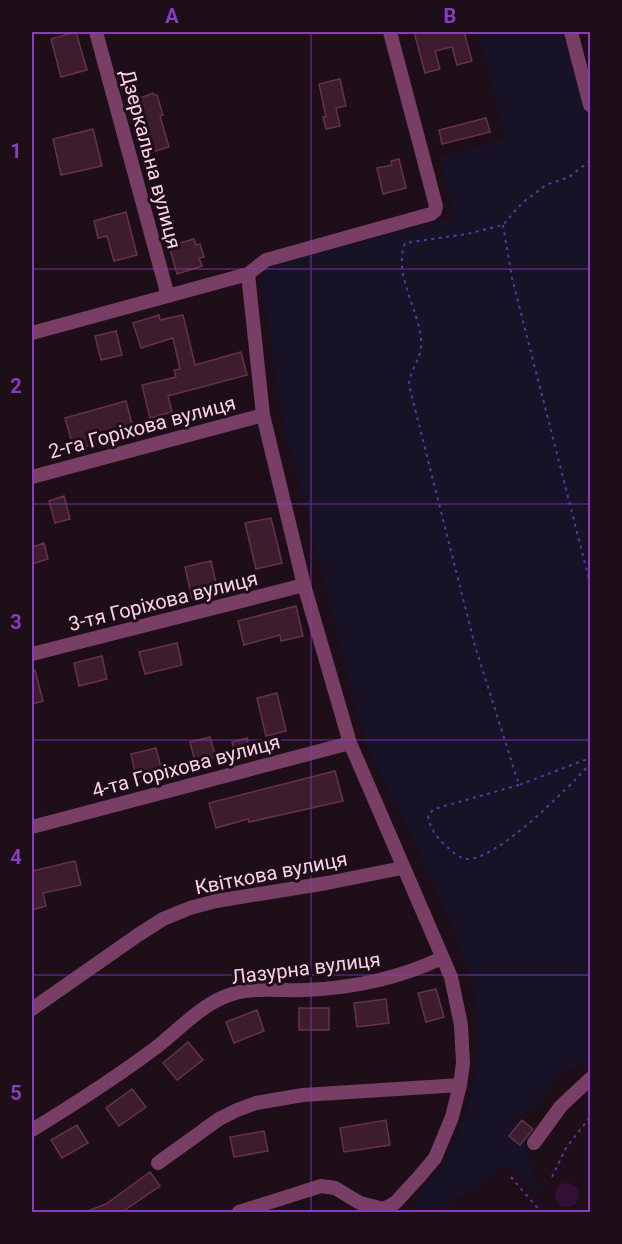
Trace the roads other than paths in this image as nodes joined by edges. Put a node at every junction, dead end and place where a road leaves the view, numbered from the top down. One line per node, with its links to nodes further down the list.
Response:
1 (96, 32): 6 (street, Дзеркальна вулиця)
2 (390, 32): 5 (street)
3 (571, 32): 4 (street)
4 (591, 105)
5 (248, 274): 6 (street); 8 (street)
6 (168, 296): 7 (street)
7 (32, 333)
8 (263, 415): 9 (street, 2-га Горіхова вулиця); 10 (street)
9 (32, 477)
10 (304, 585): 11 (street, 3-тя Горіхова вулиця); 12 (street)
11 (32, 654)
12 (350, 743): 13 (street, 4-та Горіхова вулиця); 14 (street)
13 (32, 827)
14 (402, 868): 15 (street); 16 (street, Квіткова вулиця)
15 (442, 958): 18 (street); 19 (street, Лазурна вулиця)
16 (32, 1009)
17 (591, 1079): 20 (street)
18 (460, 1085): 21 (street); 22 (street)
19 (32, 1130)
20 (534, 1143)
21 (158, 1163)
22 (239, 1212)

